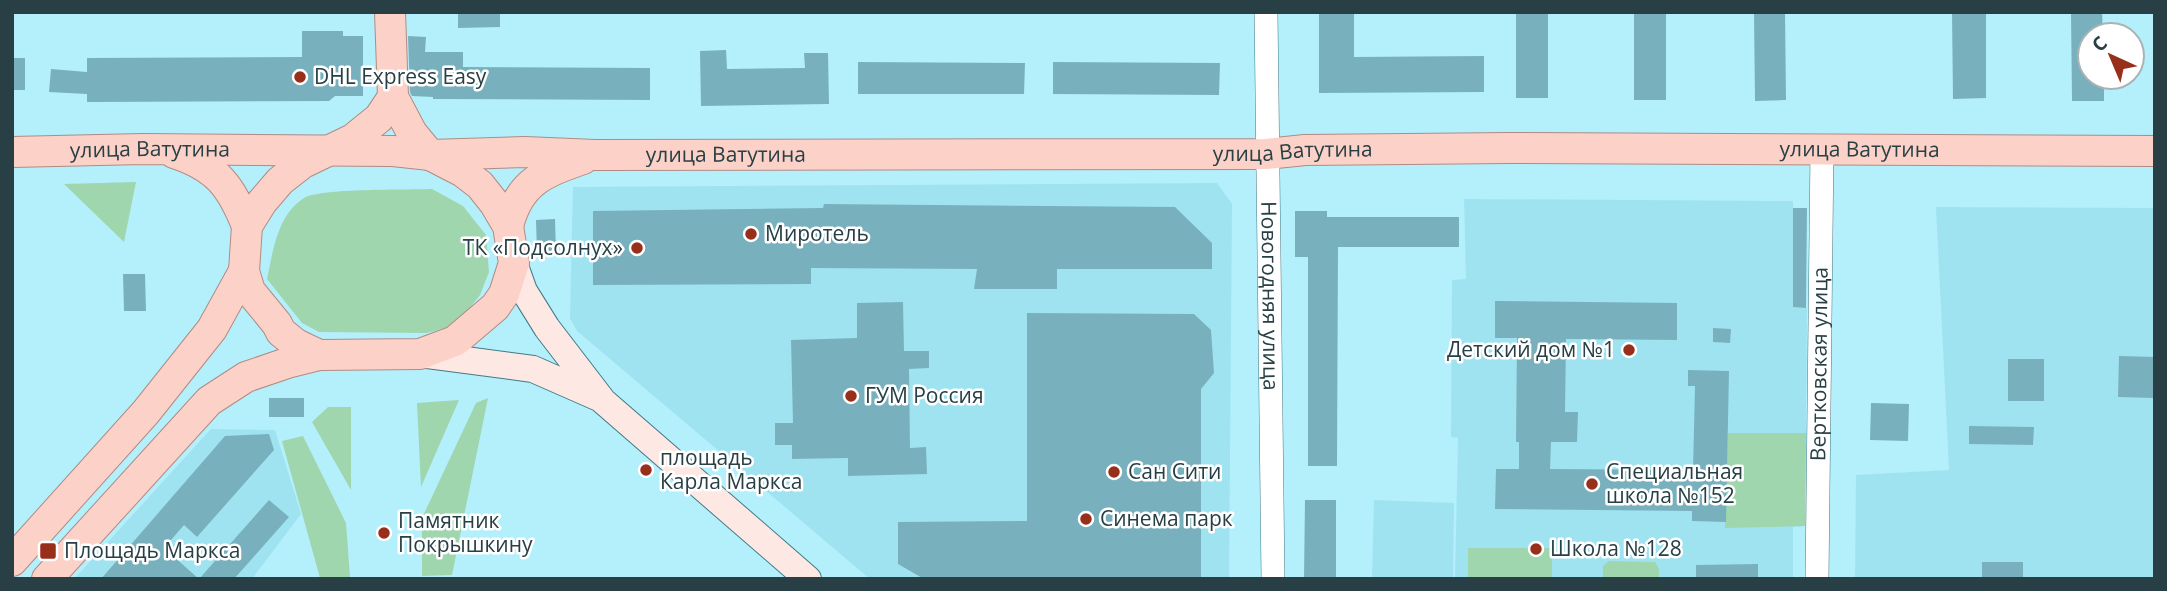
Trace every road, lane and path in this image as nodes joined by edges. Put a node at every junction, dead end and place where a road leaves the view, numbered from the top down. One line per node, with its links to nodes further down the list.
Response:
1 (390, 12): 3 (main road)
2 (1266, 12): 9 (street, Новогодняя улица)
3 (393, 97): 6 (main road); 10 (main road)
4 (161, 149): 6 (main road, улица Ватутина); 8 (main road, улица Ватутина); 12 (main road)
5 (1822, 149): 7 (main road, улица Ватутина); 9 (main road, улица Ватутина); 23 (street, Вертковская улица)
6 (330, 150): 10 (main road); 12 (main road)
7 (2155, 151)
8 (12, 152)
9 (1266, 154): 11 (main road, улица Ватутина); 22 (street, Новогодняя улица)
10 (430, 155): 11 (main road, улица Ватутина); 13 (main road)
11 (595, 155): 13 (main road)
12 (247, 226): 15 (main road)
13 (508, 226): 14 (main road)
14 (514, 263): 16 (main road); 18 (main road)
15 (244, 271): 17 (main road); 19 (main road)
16 (420, 354): 17 (main road); 18 (main road)
17 (319, 355): 20 (main road)
18 (603, 401): 21 (main road)
19 (12, 561)
20 (47, 579)
21 (808, 579)
22 (1273, 579)
23 (1817, 579)

